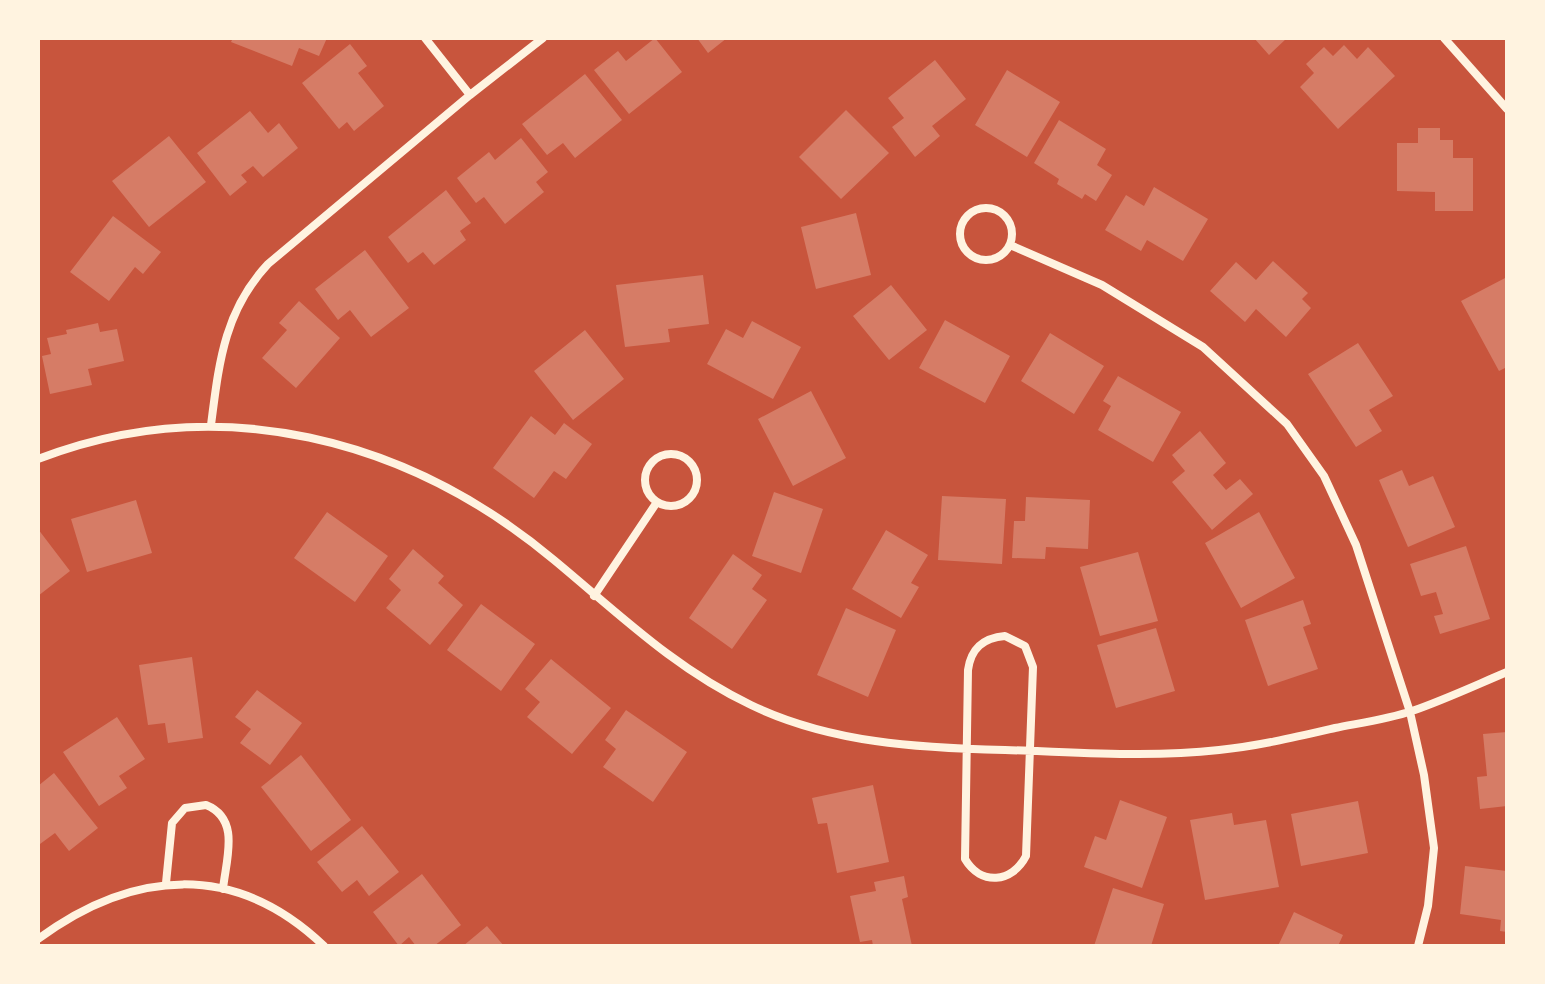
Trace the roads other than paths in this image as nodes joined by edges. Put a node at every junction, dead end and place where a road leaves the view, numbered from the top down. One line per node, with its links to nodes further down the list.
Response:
1 (425, 38): 4 (street)
2 (543, 38): 4 (street)
3 (1444, 38): 5 (street)
4 (470, 95): 7 (street)
5 (1507, 109)
6 (1010, 245): 6 (street); 12 (street)
7 (211, 425): 8 (street); 10 (street)
8 (38, 459)
9 (657, 502): 9 (street); 10 (street)
10 (594, 596): 13 (street)
11 (1507, 672): 12 (street)
12 (1410, 712): 14 (street); 19 (street)
13 (967, 749): 14 (street); 14 (street); 14 (street)
14 (1030, 751)
15 (166, 883): 16 (street); 16 (street); 17 (street)
16 (223, 889): 18 (street)
17 (38, 939)
18 (324, 946)
19 (1418, 946)

